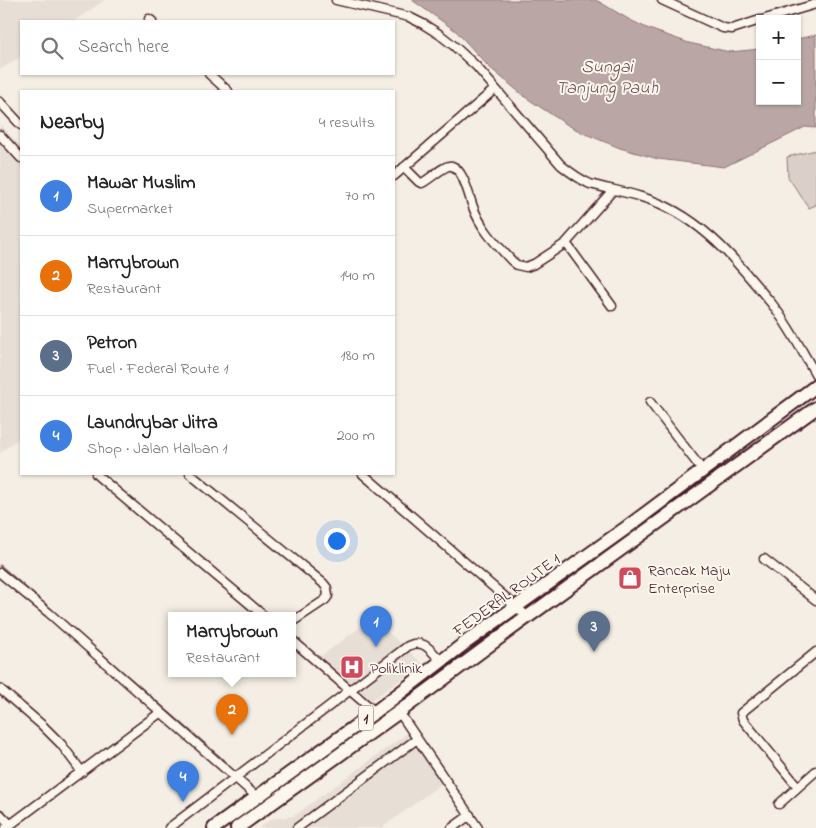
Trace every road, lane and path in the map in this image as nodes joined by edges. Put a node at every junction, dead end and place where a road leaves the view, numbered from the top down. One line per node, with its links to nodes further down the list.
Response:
1 (336, 0): 7 (street)
2 (662, 0): 5 (street)
3 (816, 4): 4 (street)
4 (778, 15)
5 (756, 21)
6 (210, 75): 8 (street)
7 (495, 89): 13 (street); 15 (street)
8 (227, 90)
9 (0, 102): 10 (street)
10 (20, 124)
11 (0, 135): 12 (street)
12 (20, 157)
13 (404, 167): 14 (street); 16 (street)
14 (395, 175)
15 (613, 190): 16 (street); 18 (street)
16 (566, 243): 17 (street)
17 (612, 306)
18 (816, 376)
19 (816, 386): 22 (highway, FEDERAL ROUTE 1 / 1)
20 (650, 402): 22 (street)
21 (816, 408): 31 (highway, FEDERAL ROUTE 1 / 1)
22 (703, 471): 29 (highway, FEDERAL ROUTE 1 / 1)
23 (97, 475): 30 (street)
24 (191, 475): 32 (street)
25 (364, 475): 29 (street)
26 (764, 559): 28 (street)
27 (0, 573): 38 (street)
28 (816, 600)
29 (517, 607): 31 (street); 35 (highway, FEDERAL ROUTE 1 / 1)
30 (259, 612)
31 (528, 617): 40 (highway, FEDERAL ROUTE 1 / 1)
32 (296, 619)
33 (296, 643): 37 (street)
34 (816, 652): 45 (street)
35 (441, 662): 37 (street); 39 (highway, FEDERAL ROUTE 1 / 1)
36 (0, 689): 43 (street)
37 (350, 690): 39 (street); 44 (street)
38 (161, 712): 43 (street); 44 (street)
39 (375, 712): 46 (highway, FEDERAL ROUTE 1 / 1)
40 (399, 712): 41 (street); 54 (highway, FEDERAL ROUTE 1 / 1)
41 (417, 739): 49 (street); 50 (street)
42 (816, 771): 45 (street)
43 (82, 772): 51 (street)
44 (236, 778): 46 (street); 52 (street)
45 (798, 787): 47 (street)
46 (257, 797): 53 (highway, FEDERAL ROUTE 1 / 1)
47 (779, 804)
48 (0, 814): 51 (street)
49 (470, 815): 56 (street); 57 (street)
50 (306, 825): 55 (street)
51 (8, 826)
52 (169, 828)
53 (214, 828)
54 (236, 828)
55 (297, 828)
56 (452, 828)
57 (478, 828)

